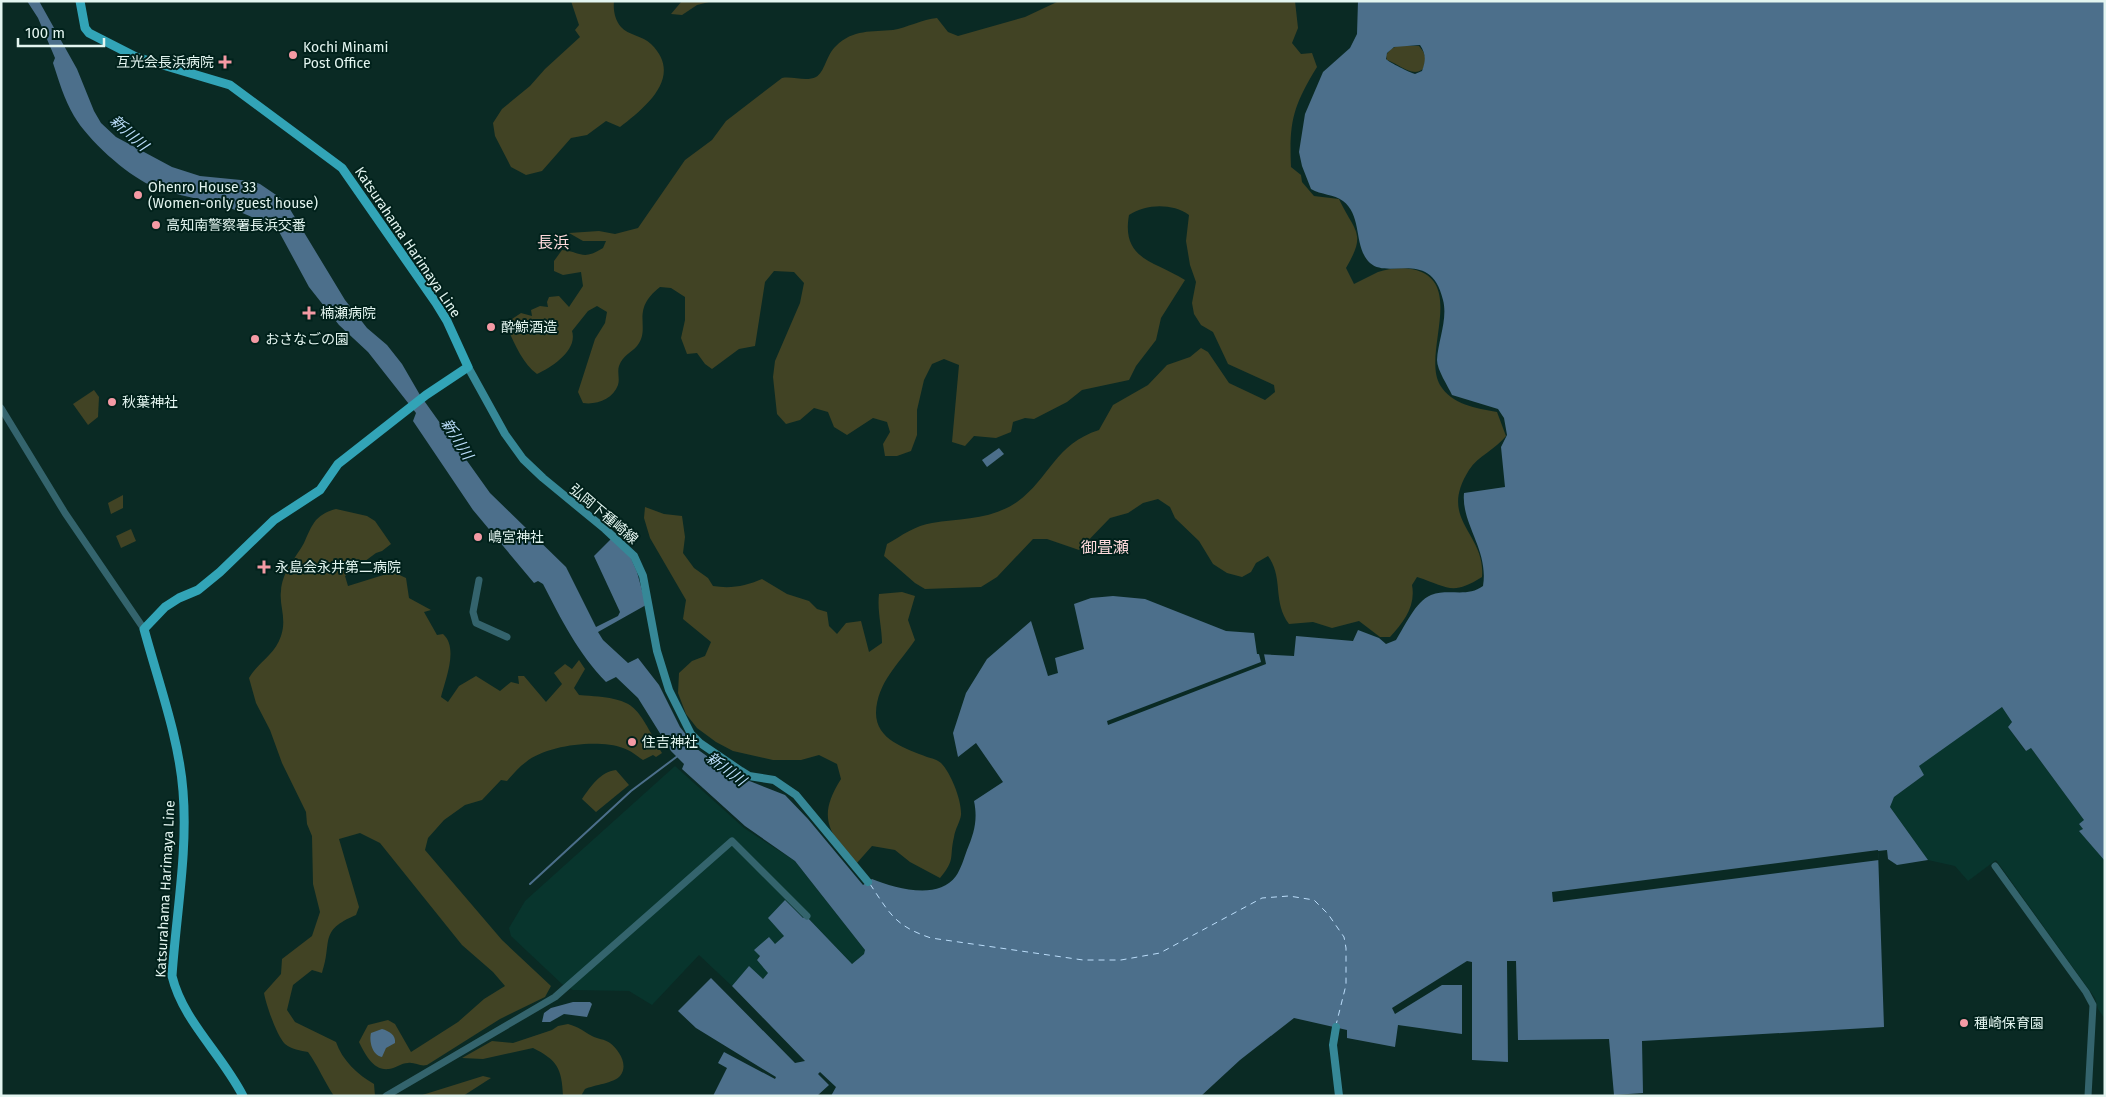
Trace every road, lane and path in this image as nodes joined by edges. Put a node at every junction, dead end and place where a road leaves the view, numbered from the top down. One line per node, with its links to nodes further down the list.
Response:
1 (80, 1): 2 (main road, Katsurahama Harimaya Line)
2 (468, 367): 5 (main road); 8 (main road, 弘岡下種崎線)
3 (1, 408): 5 (street)
4 (479, 580): 6 (street)
5 (144, 629): 11 (main road, Katsurahama Harimaya Line)
6 (507, 637)
7 (1995, 866): 14 (street)
8 (868, 882)
9 (807, 916): 12 (street)
10 (1336, 1028): 13 (main road)
11 (243, 1096)
12 (386, 1096)
13 (1339, 1096)
14 (2088, 1096)

